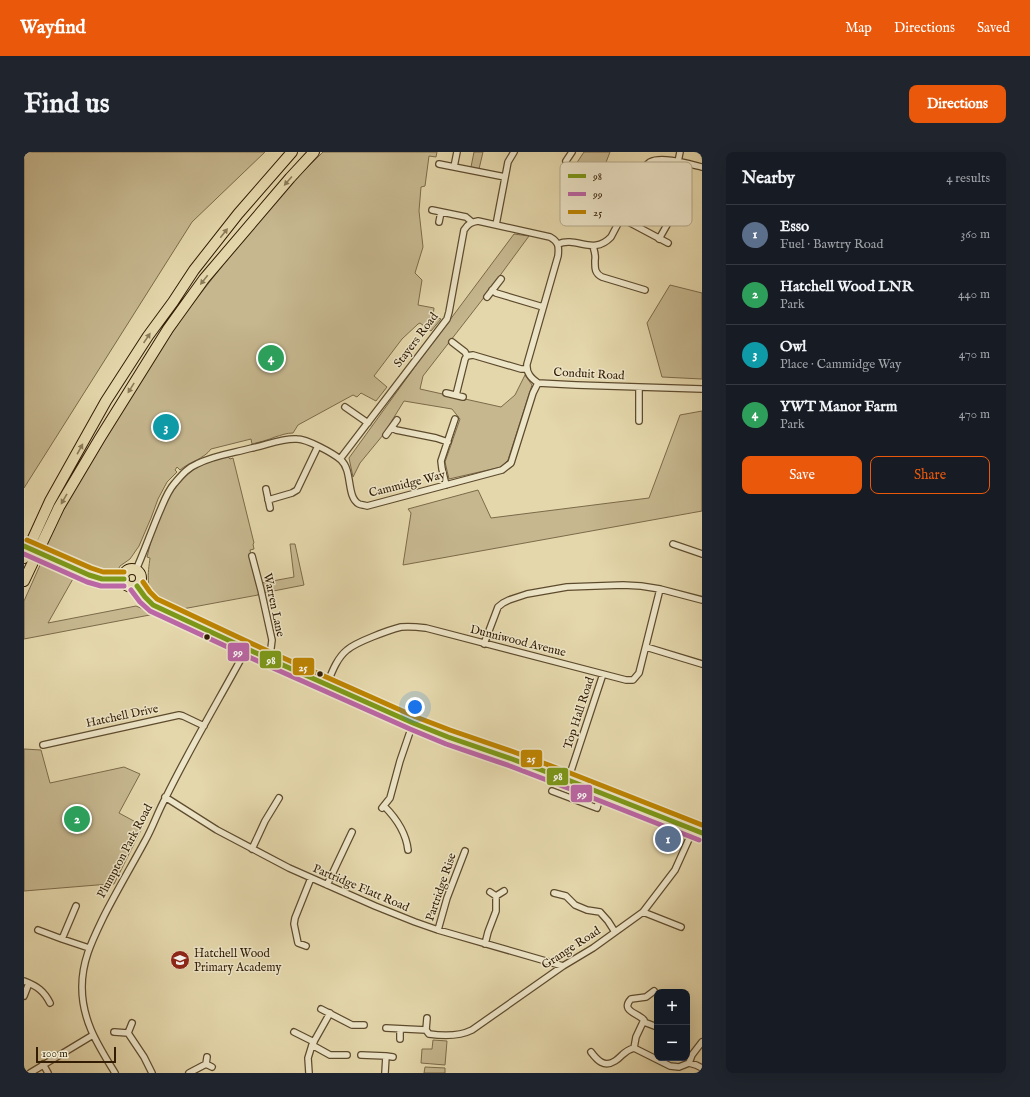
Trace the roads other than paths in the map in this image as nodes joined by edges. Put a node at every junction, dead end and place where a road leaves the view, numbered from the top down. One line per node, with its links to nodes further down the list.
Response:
1 (292, 152): 59 (highway, one-way to 1)
2 (314, 152): 62 (highway, one-way to 62)
3 (458, 152): 12 (street)
4 (514, 152): 14 (street)
5 (571, 152): 7 (street)
6 (680, 152): 9 (street)
7 (566, 161)
8 (650, 162): 9 (street)
9 (678, 162)
10 (439, 164): 12 (street)
11 (692, 165): 13 (street)
12 (454, 167): 14 (street)
13 (702, 167)
14 (505, 177): 19 (street)
15 (432, 210): 16 (street)
16 (441, 212): 17 (street); 18 (street)
17 (439, 222)
18 (472, 222): 19 (street); 45 (street, Stayers Road)
19 (496, 225): 25 (street)
20 (617, 226): 26 (street)
21 (636, 226): 23 (street)
22 (666, 226): 23 (street)
23 (659, 238): 24 (street)
24 (668, 243)
25 (558, 244): 26 (street); 31 (street)
26 (593, 246): 29 (street)
27 (501, 279): 28 (street)
28 (492, 290): 30 (street); 31 (street)
29 (644, 290)
30 (487, 297)
31 (543, 307): 34 (street)
32 (452, 342): 33 (street)
33 (467, 356): 34 (street); 39 (street)
34 (526, 369): 35 (street)
35 (538, 383): 36 (street, Conduit Road); 51 (street, Cammidge Way)
36 (639, 387): 37 (street, Conduit Road); 44 (street, Conduit Road)
37 (702, 389)
38 (446, 393): 39 (street)
39 (456, 395): 40 (street)
40 (463, 397)
41 (345, 406): 45 (street)
42 (455, 419): 48 (street)
43 (397, 420): 46 (street)
44 (639, 421)
45 (368, 423): 50 (street, Stayers Road)
46 (392, 428): 47 (street); 48 (street)
47 (386, 435)
48 (448, 442): 51 (street)
49 (318, 446): 50 (street); 53 (street); 60 (street)
50 (340, 459): 51 (street, Cammidge Way)
51 (446, 485)
52 (266, 489): 53 (street)
53 (268, 500): 54 (street)
54 (270, 508)
55 (673, 544): 57 (street)
56 (24, 546): 61 (highway, bridge)
57 (702, 554)
58 (252, 556): 69 (street, Warren Lane)
59 (24, 558)
60 (136, 570): 61 (highway); 63 (highway)
61 (124, 579): 63 (highway)
62 (24, 581)
63 (138, 586): 68 (highway)
64 (660, 589): 65 (street); 66 (street); 67 (street, Dunniwood Avenue)
65 (702, 600)
66 (484, 644): 71 (street, Dunniwood Avenue); 72 (street, Dunniwood Avenue)
67 (646, 647): 70 (street); 71 (street, Dunniwood Avenue)
68 (247, 648): 69 (highway); 74 (street, Plumpton Park Road)
69 (267, 658): 72 (highway)
70 (702, 664)
71 (603, 674): 76 (street, Top Hall Road)
72 (327, 684): 73 (highway)
73 (413, 723): 76 (highway); 84 (street)
74 (204, 726): 75 (street, Hatchell Drive); 79 (street, Plumpton Park Road)
75 (43, 745)
76 (568, 780): 78 (highway)
77 (552, 791): 78 (street)
78 (601, 793): 82 (highway)
79 (166, 797): 83 (street, Partridge Flatt Road); 101 (street, Plumpton Park Road)
80 (279, 798): 83 (street)
81 (352, 832): 87 (street)
82 (698, 832): 93 (street, Grange Road)
83 (252, 849): 86 (street, Partridge Flatt Road)
84 (408, 850)
85 (465, 851): 96 (street, Partridge Rise)
86 (311, 878): 87 (street, Partridge Flatt Road); 100 (street)
87 (327, 885): 96 (street, Partridge Flatt Road)
88 (504, 891): 91 (street)
89 (490, 892): 91 (street)
90 (554, 893): 97 (street)
91 (496, 896): 99 (street)
92 (76, 906): 98 (street)
93 (643, 912): 94 (street); 97 (street, Grange Road)
94 (681, 927)
95 (38, 930): 98 (street)
96 (438, 930): 99 (street, Partridge Flatt Road)
97 (615, 932): 102 (street, Grange Road)
98 (62, 939): 101 (street)
99 (485, 944): 102 (street, Partridge Flatt Road)
100 (306, 946)
101 (89, 948): 122 (street, Plumpton Park Road)
102 (562, 966): 118 (street, Grange Road)
103 (26, 982): 106 (street); 107 (street)
104 (51, 989): 106 (street)
105 (654, 992): 112 (street)
106 (45, 994): 108 (street)
107 (24, 996)
108 (50, 1003)
109 (321, 1008): 110 (street)
110 (330, 1013): 114 (street); 125 (street)
111 (427, 1018): 118 (street)
112 (644, 1022): 115 (street); 126 (street)
113 (132, 1023): 121 (street)
114 (364, 1025)
115 (654, 1026)
116 (386, 1028): 117 (street, Grange Road)
117 (400, 1029): 118 (street, Grange Road); 123 (street)
118 (426, 1030)
119 (114, 1032): 121 (street)
120 (294, 1032): 125 (street)
121 (128, 1033): 141 (street)
122 (93, 1035): 134 (street); 140 (street, Plumpton Park Road)
123 (400, 1039)
124 (702, 1042): 133 (street)
125 (313, 1043): 128 (street); 143 (street)
126 (634, 1048): 127 (street); 133 (street)
127 (590, 1052)
128 (346, 1055)
129 (361, 1055): 130 (street)
130 (386, 1056): 132 (street); 144 (street)
131 (207, 1057): 135 (street)
132 (393, 1057)
133 (689, 1063): 137 (street)
134 (43, 1064): 138 (street); 139 (street)
135 (206, 1064): 136 (street); 142 (street)
136 (212, 1067)
137 (702, 1068)
138 (30, 1073)
139 (48, 1073)
140 (115, 1073)
141 (152, 1073)
142 (189, 1073)
143 (309, 1073)
144 (385, 1073)

